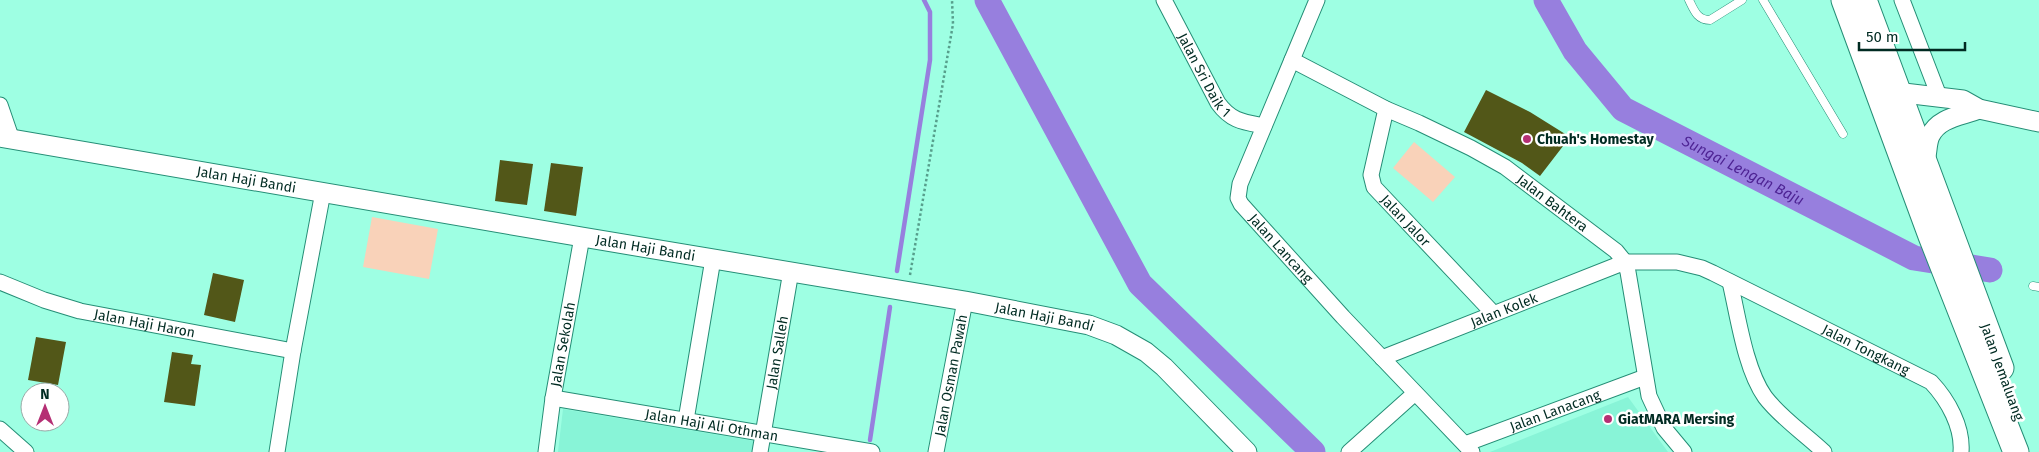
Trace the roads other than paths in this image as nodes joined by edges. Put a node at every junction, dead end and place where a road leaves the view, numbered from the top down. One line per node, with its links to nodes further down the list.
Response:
1 (1164, 0): 16 (street, Jalan Sri Daik 1)
2 (1317, 0): 9 (street, Jalan Lancang)
3 (1689, 0): 4 (lane)
4 (1742, 0)
5 (1763, 0): 17 (lane)
6 (1844, 0): 10 (highway)
7 (1864, 0): 10 (highway)
8 (1902, 0): 11 (street)
9 (1292, 60): 13 (street, Jalan Bahtera); 16 (street, Jalan Lancang)
10 (1887, 91): 11 (street); 19 (highway); 21 (highway)
11 (1939, 96): 14 (street)
12 (0, 105): 18 (street)
13 (1386, 109): 24 (street, Jalan Bahtera); 30 (street, Jalan Jalor)
14 (1979, 109): 15 (street); 19 (street)
15 (2039, 122)
16 (1264, 126): 32 (street, Jalan Lancang)
17 (1843, 134)
18 (6, 138): 20 (street, Jalan Haji Bandi)
19 (1924, 164): 21 (highway)
20 (323, 192): 22 (street, Jalan Haji Bandi); 31 (street)
21 (1941, 234): 28 (highway)
22 (582, 237): 23 (street, Jalan Haji Bandi); 35 (street, Jalan Sekolah)
23 (713, 259): 25 (street, Jalan Haji Bandi); 36 (street)
24 (1625, 262): 27 (street, Jalan Tongkang); 30 (street, Jalan Kolek); 33 (street)
25 (791, 271): 29 (street, Jalan Haji Bandi); 39 (street, Jalan Salleh)
26 (0, 282): 31 (street, Jalan Haji Haron)
27 (1730, 282): 50 (street); 51 (street, Jalan Tongkang)
28 (1964, 293): 37 (highway, Jalan Jemaluang); 54 (highway, Jalan Jemaluang)
29 (965, 301): 40 (street, Jalan Haji Bandi); 47 (street, Jalan Osman Pawah)
30 (1492, 313): 32 (street, Jalan Kolek)
31 (293, 351): 43 (street)
32 (1382, 358): 34 (street, Jalan Lancang)
33 (1645, 377): 41 (street, Jalan Lanacang); 49 (street)
34 (1415, 393): 41 (street, Jalan Lancang); 48 (street)
35 (553, 398): 36 (street, Jalan Haji Ali Othman); 44 (street, Jalan Sekolah)
36 (686, 420): 39 (street, Jalan Haji Ali Othman)
37 (2004, 425): 52 (highway); 53 (highway, Jalan Jemaluang)
38 (0, 429): 42 (street)
39 (763, 432): 45 (street, Jalan Salleh); 46 (street, Jalan Haji Ali Othman)
40 (1240, 448)
41 (1469, 448)
42 (26, 452)
43 (277, 452)
44 (546, 452)
45 (760, 452)
46 (872, 452)
47 (936, 452)
48 (1349, 452)
49 (1684, 452)
50 (1824, 452)
51 (1961, 452)
52 (2008, 452)
53 (2016, 452)
54 (2033, 452)

